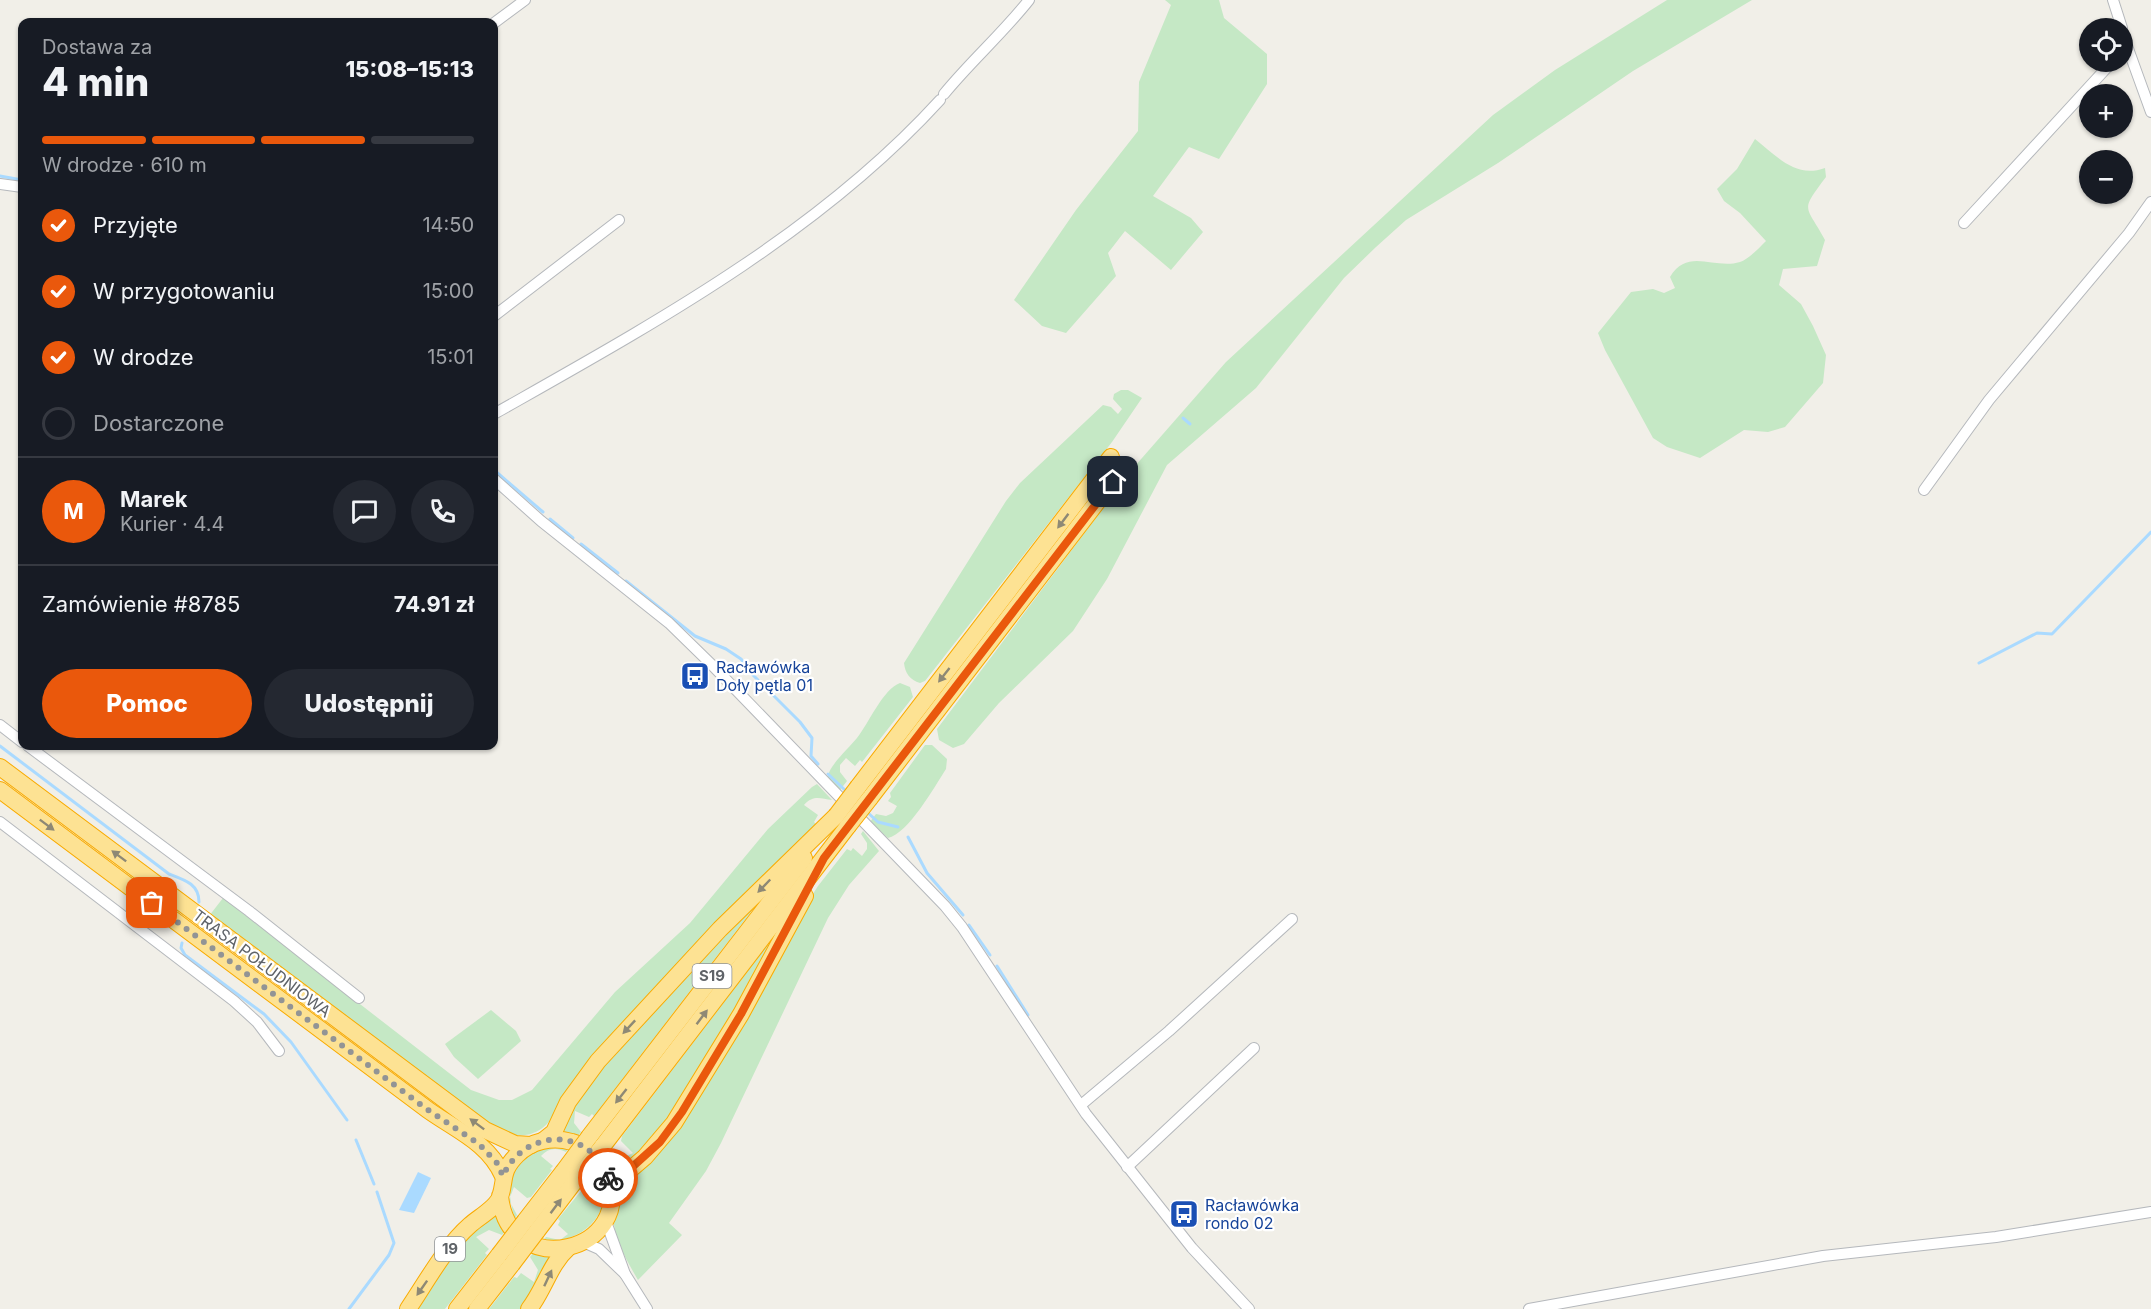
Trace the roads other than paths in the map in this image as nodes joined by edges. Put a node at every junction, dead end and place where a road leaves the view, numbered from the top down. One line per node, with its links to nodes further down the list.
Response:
1 (525, 0): 5 (street)
2 (1029, 0): 15 (street)
3 (2115, 1): 4 (street)
4 (2119, 18)
5 (498, 20)
6 (2133, 68): 8 (street)
7 (2103, 72): 13 (street)
8 (2151, 112)
9 (0, 184): 10 (street)
10 (18, 187)
11 (2151, 202): 18 (street)
12 (619, 220): 14 (street)
13 (1964, 223)
14 (498, 313)
15 (498, 412)
16 (1118, 462): 24 (highway, S19, bridge)
17 (498, 483): 31 (street)
18 (1924, 490)
19 (0, 725): 20 (street)
20 (18, 739)
21 (33, 750): 28 (street)
22 (0, 767): 33 (highway, TRASA POŁUDNIOWA, one-way to 22)
23 (0, 790): 35 (highway, TRASA POŁUDNIOWA, one-way to 35)
24 (842, 821): 26 (highway, S19); 32 (highway, S19, one-way to 32); 33 (highway, one-way to 33)
25 (0, 822): 30 (street)
26 (824, 858): 32 (highway, S19, one-way to 26); 36 (highway)
27 (1292, 919): 31 (street)
28 (359, 999)
29 (1254, 1048): 34 (street)
30 (279, 1051)
31 (1081, 1106): 34 (street)
32 (596, 1142): 41 (highway, S19, bridge)
33 (537, 1143): 35 (highway); 36 (highway)
34 (1127, 1167): 43 (street)
35 (503, 1176): 37 (highway)
36 (610, 1187): 39 (highway)
37 (500, 1196): 40 (highway); 44 (highway, 19, one-way to 44)
38 (2151, 1212): 50 (street)
39 (605, 1219): 40 (highway); 42 (street)
40 (576, 1245): 42 (street); 47 (highway, one-way to 40)
41 (505, 1260): 45 (highway, S19); 46 (highway, S19)
42 (626, 1274): 48 (street)
43 (1246, 1305): 49 (street)
44 (408, 1309)
45 (457, 1309)
46 (477, 1309)
47 (529, 1309)
48 (647, 1309)
49 (1260, 1309)
50 (1529, 1309)

